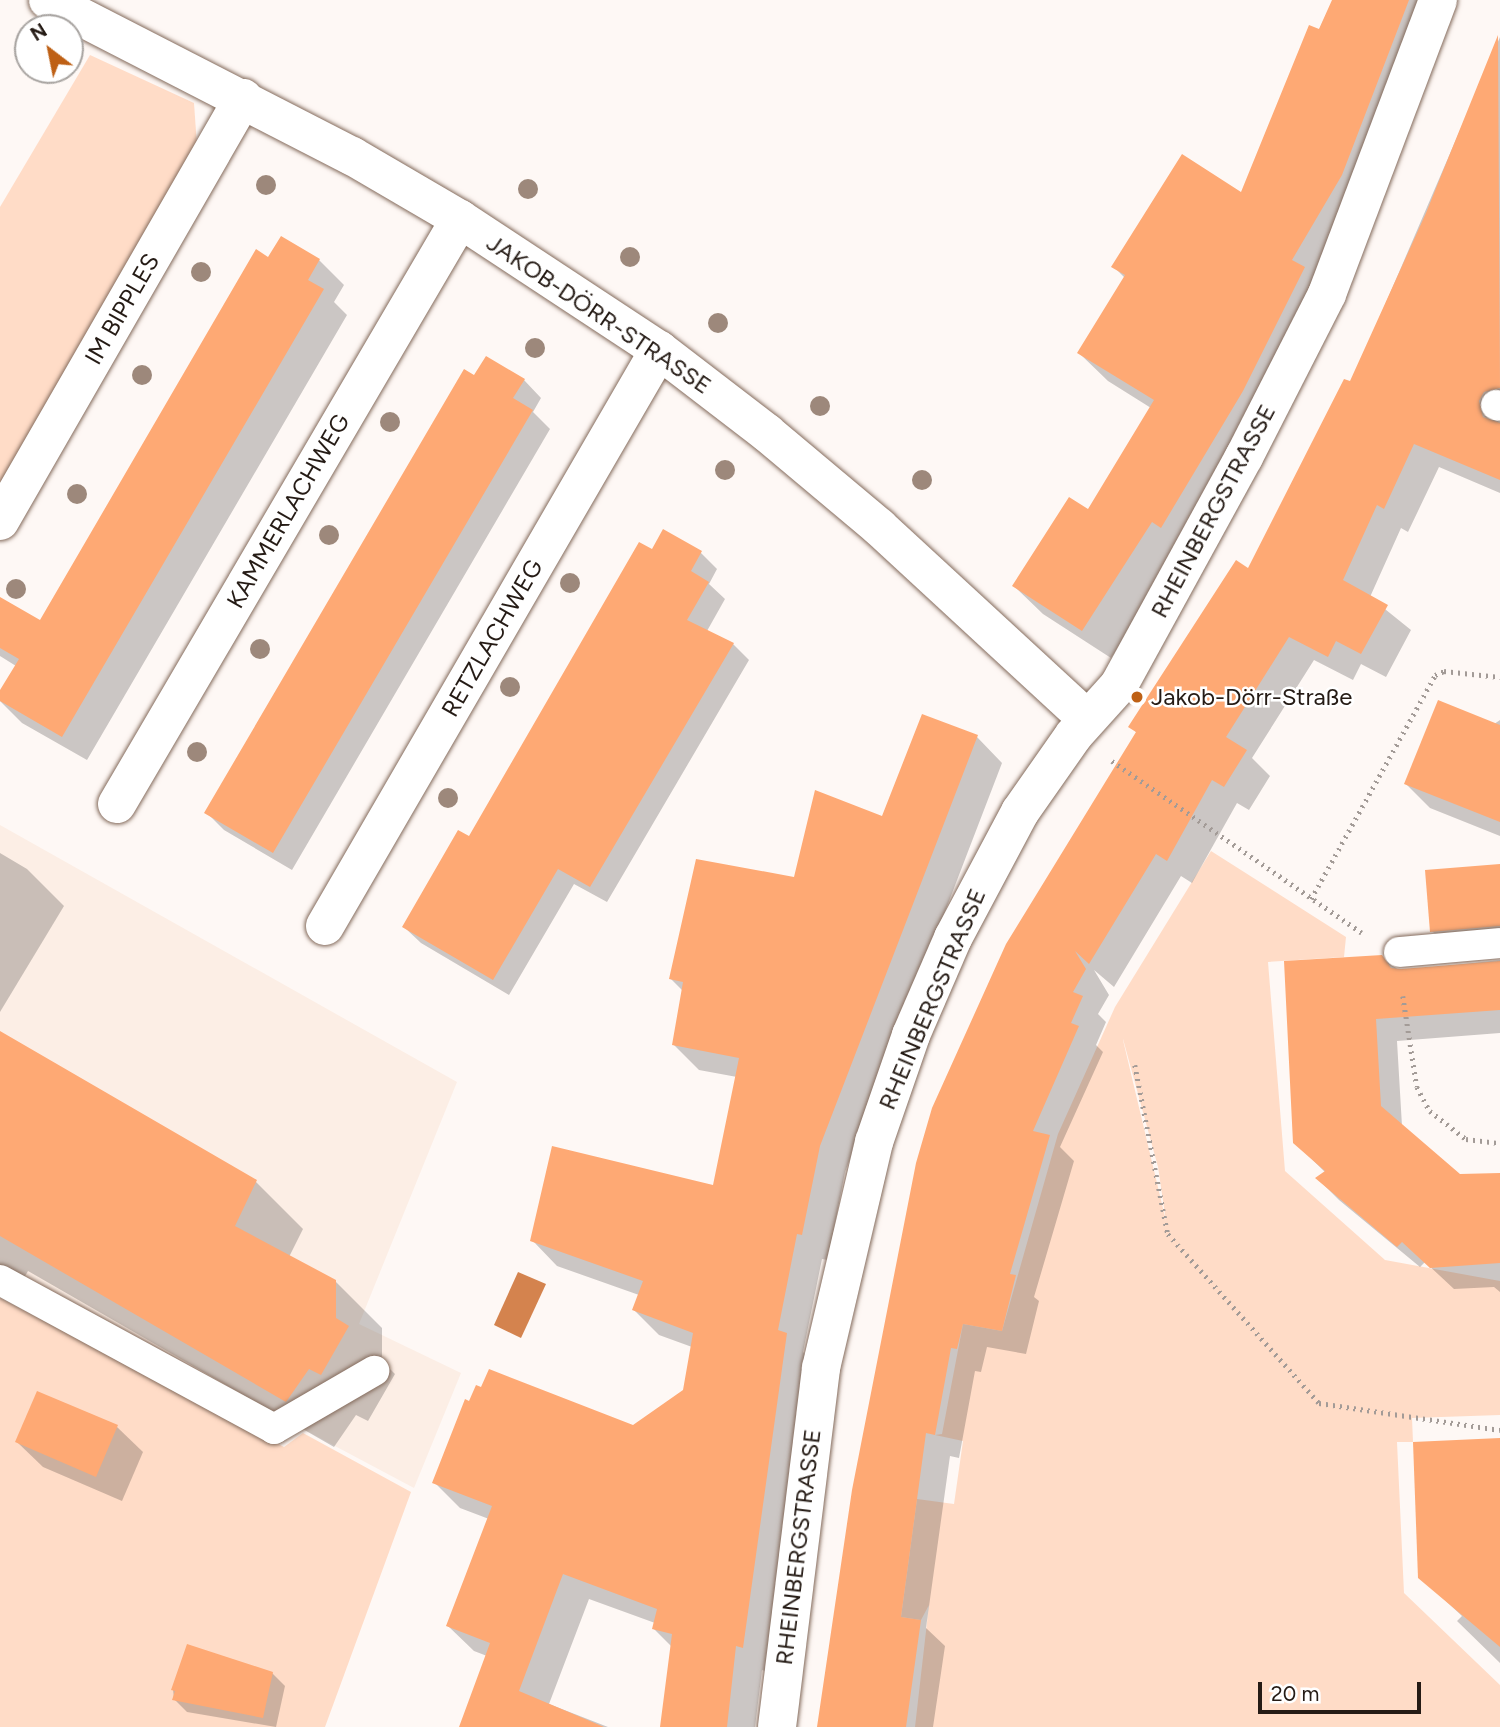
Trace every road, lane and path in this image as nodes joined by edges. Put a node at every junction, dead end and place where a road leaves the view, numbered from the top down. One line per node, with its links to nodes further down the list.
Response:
1 (48, 0): 3 (street, JAKOB-DÖRR-STRASSE)
2 (1438, 0): 8 (street, RHEINBERGSTRASSE)
3 (243, 97): 4 (street, JAKOB-DÖRR-STRASSE); 6 (street, IM BIPPLES)
4 (460, 219): 5 (street, JAKOB-DÖRR-STRASSE); 9 (street, KAMMERLACHWEG)
5 (659, 350): 8 (street, JAKOB-DÖRR-STRASSE); 11 (street, RETZLACHWEG)
6 (0, 521)
7 (1500, 677): 10 (path)
8 (1080, 727): 10 (path); 19 (street, RHEINBERGSTRASSE)
9 (117, 804)
10 (1311, 900): 13 (path)
11 (325, 926)
12 (1500, 943): 13 (lane)
13 (1399, 952): 15 (path)
14 (1135, 1065): 18 (path)
15 (1500, 1143)
16 (0, 1280): 17 (lane)
17 (374, 1371)
18 (1500, 1430)
19 (777, 1727)

